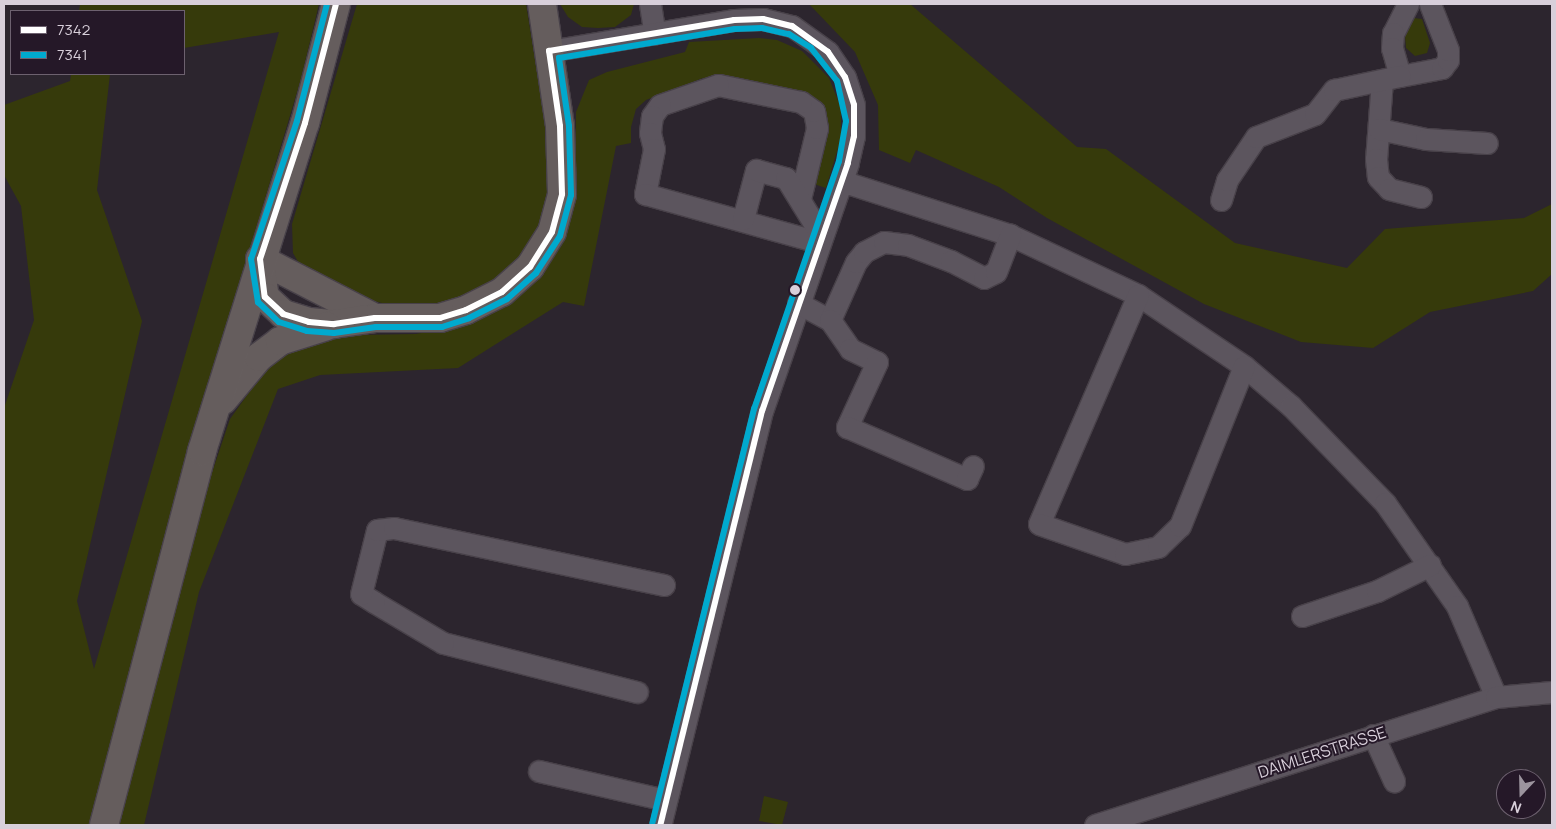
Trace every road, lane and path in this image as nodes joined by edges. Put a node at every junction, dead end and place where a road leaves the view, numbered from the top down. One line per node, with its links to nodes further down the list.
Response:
1 (336, 4): 18 (main road)
2 (542, 4): 7 (main road)
3 (650, 4): 6 (street)
4 (1408, 4): 8 (street)
5 (1430, 4): 8 (street)
6 (655, 34): 7 (street); 11 (street)
7 (549, 51): 21 (main road)
8 (1391, 78): 9 (street); 14 (street)
9 (1379, 129): 10 (street); 12 (street)
10 (1487, 143)
11 (841, 181): 16 (street); 17 (street)
12 (1421, 197)
13 (800, 199): 15 (street); 15 (street); 17 (street)
14 (1221, 200)
15 (743, 219): 17 (street)
16 (1010, 235): 19 (street); 22 (street)
17 (820, 238): 20 (street)
18 (260, 259): 21 (main road); 23 (main road); 25 (main road)
19 (1138, 295): 24 (street); 24 (street)
20 (798, 303): 22 (street); 36 (street)
21 (376, 318): 23 (main road)
22 (830, 320): 26 (street)
23 (334, 324): 25 (main road)
24 (1244, 366): 27 (street)
25 (215, 409): 37 (main road)
26 (973, 466)
27 (1430, 565): 29 (street); 32 (street)
28 (664, 585): 30 (street)
29 (1302, 616)
30 (638, 692)
31 (1552, 692): 32 (street, DAIMLERSTRASSE)
32 (1496, 697): 33 (street, DAIMLERSTRASSE)
33 (1373, 735): 35 (street); 39 (street, DAIMLERSTRASSE)
34 (540, 770): 36 (street)
35 (1394, 781)
36 (666, 800): 38 (street)
37 (104, 825)
38 (660, 825)
39 (1095, 825)

